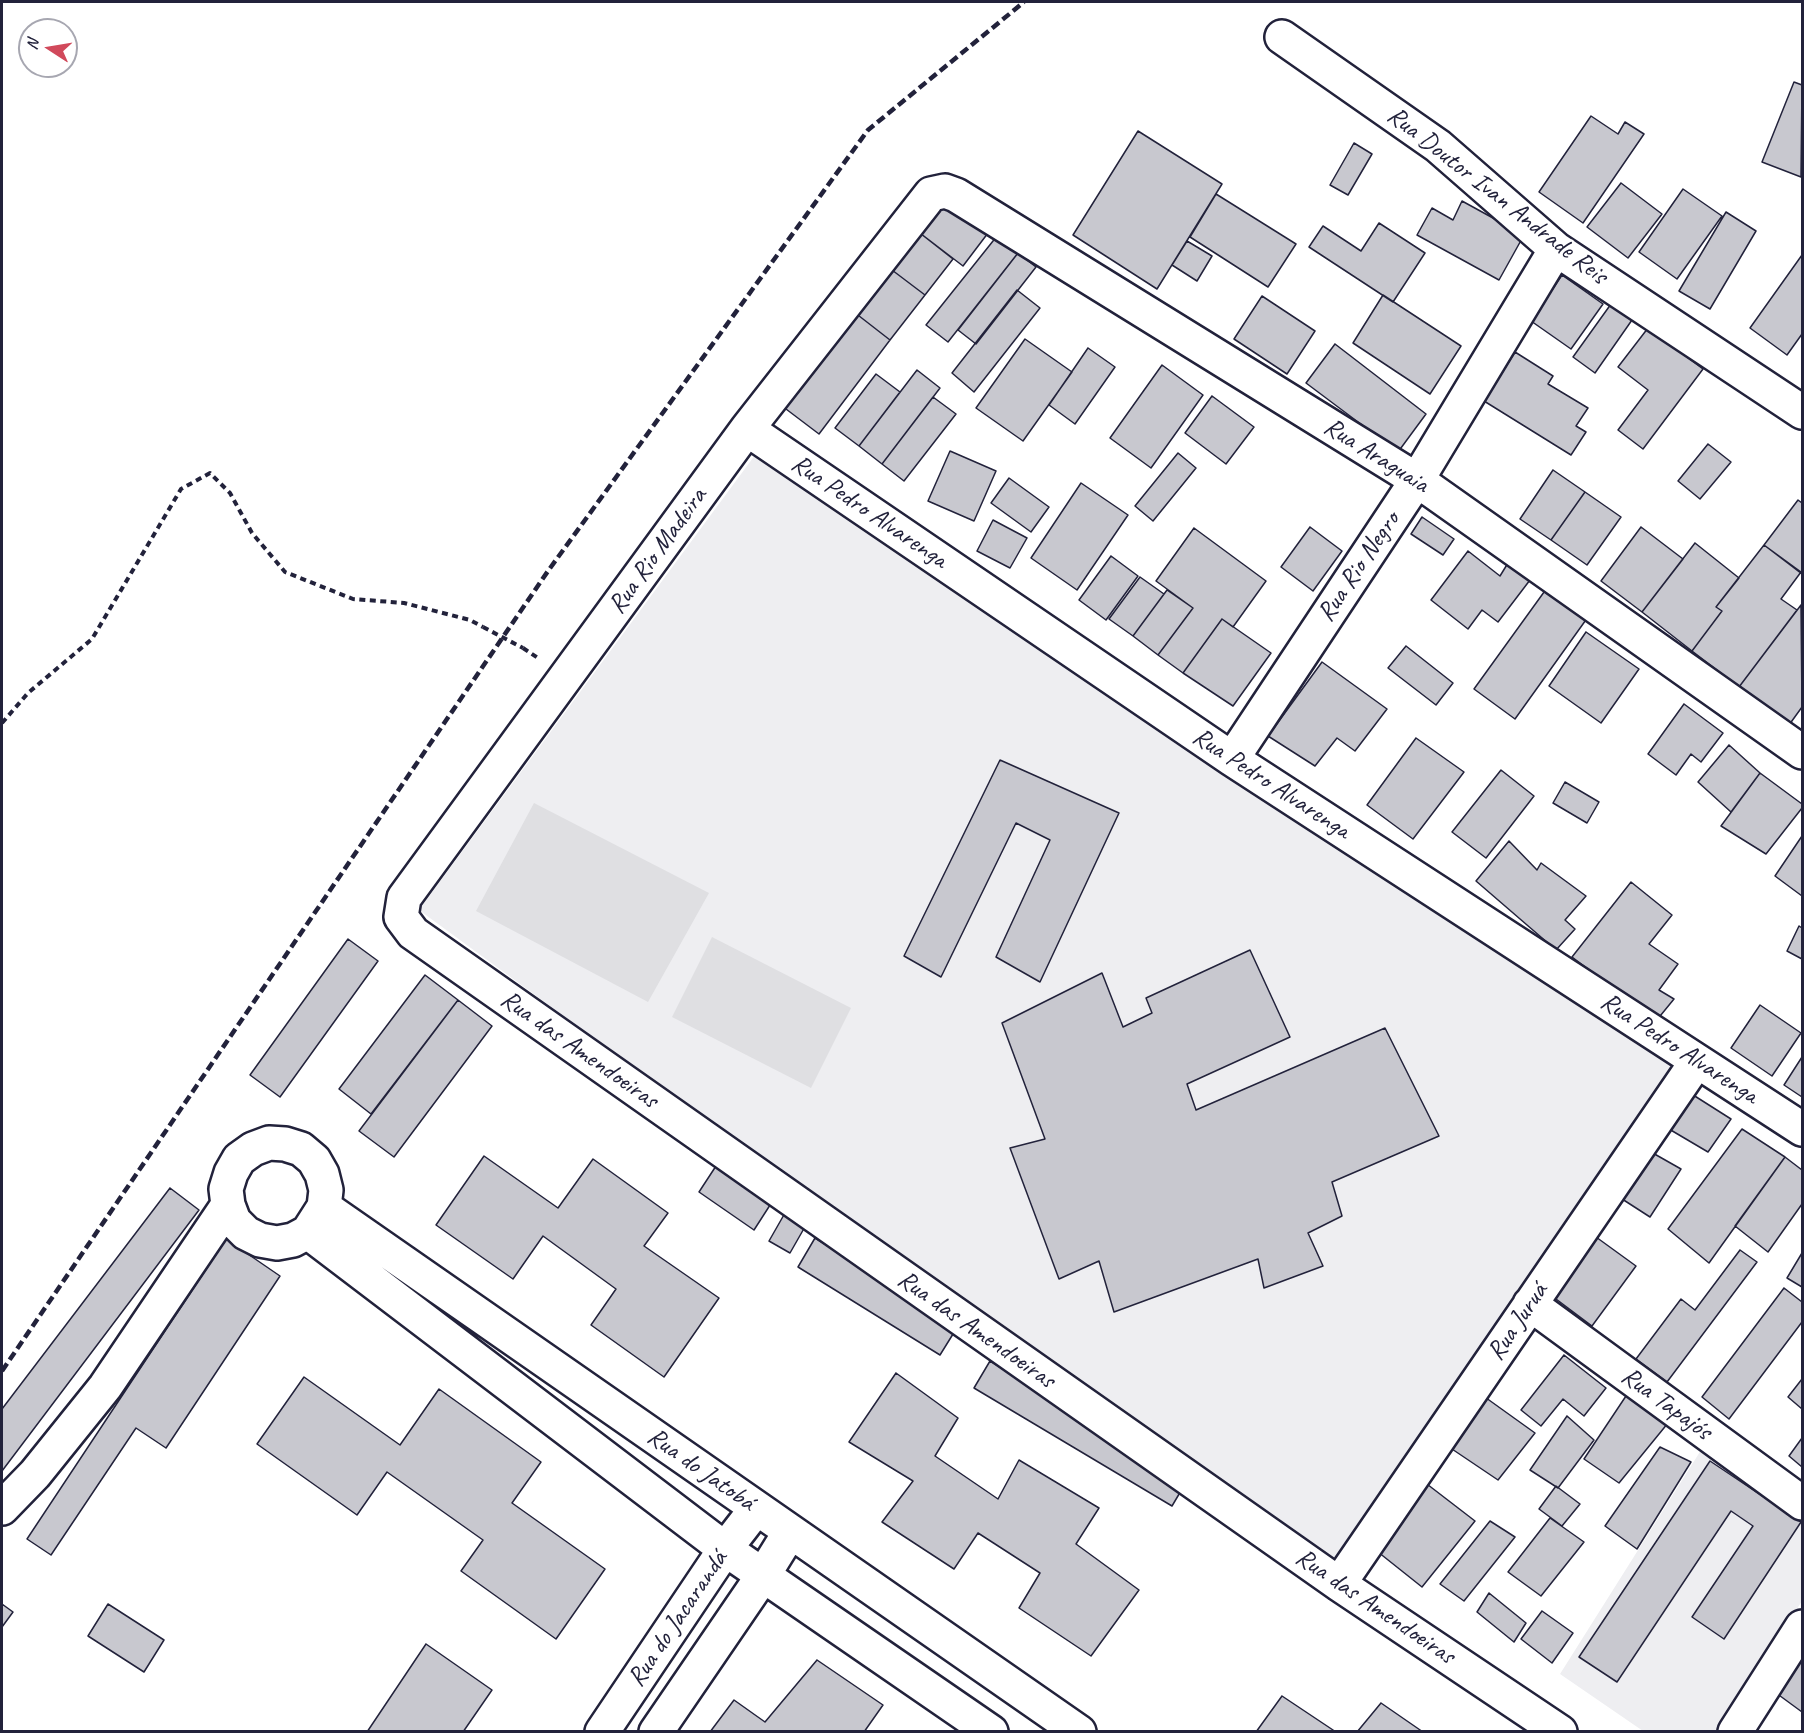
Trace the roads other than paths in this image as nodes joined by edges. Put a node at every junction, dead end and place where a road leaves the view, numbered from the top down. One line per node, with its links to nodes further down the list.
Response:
1 (1282, 37): 3 (street, Rua Doutor Ivan Andrade Reis)
2 (931, 194): 5 (street, Rua Rio Madeira); 6 (street, Rua Araguaia)
3 (1556, 249): 4 (street, Rua Doutor Ivan Andrade Reis); 6 (street, Rua Rio Negro)
4 (1803, 412)
5 (747, 429): 8 (street, Rua Pedro Alvarenga); 9 (street, Rua Rio Madeira)
6 (1417, 480): 7 (street, Rua Araguaia); 8 (street, Rua Rio Negro)
7 (1803, 752)
8 (1232, 759): 10 (street, Rua Pedro Alvarenga)
9 (401, 917): 21 (street, Rua das Amendoeiras)
10 (1697, 1061): 11 (street, Rua Pedro Alvarenga); 14 (street, Rua Juruá)
11 (1803, 1129)
12 (228, 1205): 13 (street); 13 (street); 16 (street)
13 (316, 1220): 17 (street, Rua do Jatobá); 19 (street, Rua do Jatobá)
14 (1530, 1304): 15 (street, Rua Tapajós); 21 (street, Rua Juruá)
15 (1803, 1503)
16 (2, 1508)
17 (756, 1509): 18 (street, Rua do Jatobá); 19 (street, Rua do Jacarandá)
18 (790, 1532): 20 (street, Rua do Jacarandá); 26 (street, Rua do Jatobá)
19 (725, 1550): 20 (street, Rua do Jatobá); 23 (street, Rua do Jacarandá)
20 (764, 1574): 24 (street, Rua do Jacarandá); 25 (street, Rua do Jatobá)
21 (1339, 1584): 27 (street, Rua das Amendoeiras)
22 (1803, 1626): 28 (street)
23 (602, 1731)
24 (656, 1731)
25 (991, 1731)
26 (1079, 1731)
27 (1560, 1731)
28 (1735, 1731)

